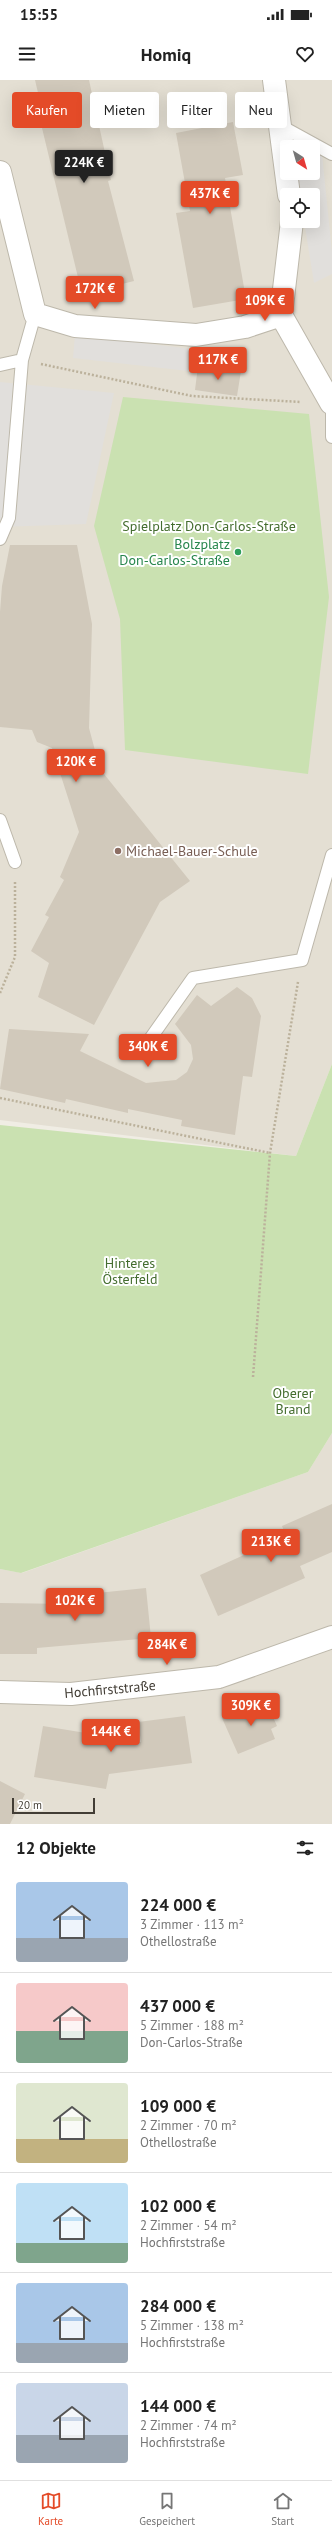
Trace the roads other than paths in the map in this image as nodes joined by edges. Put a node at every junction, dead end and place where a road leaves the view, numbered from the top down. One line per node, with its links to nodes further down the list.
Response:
1 (274, 80): 2 (street)
2 (275, 92)
3 (280, 128): 7 (street)
4 (286, 128): 5 (lane)
5 (332, 154)
6 (0, 172): 9 (street)
7 (288, 188)
8 (291, 228): 10 (street)
9 (35, 314): 10 (street); 11 (lane)
10 (281, 315): 13 (street)
11 (22, 360): 12 (lane); 15 (lane)
12 (0, 365)
13 (332, 404): 14 (lane)
14 (332, 437)
15 (0, 539)
16 (0, 820): 18 (lane)
17 (332, 855): 19 (lane)
18 (15, 862)
19 (143, 1049)
20 (332, 1637): 21 (street, Hochfirststraße)
21 (0, 1692)

